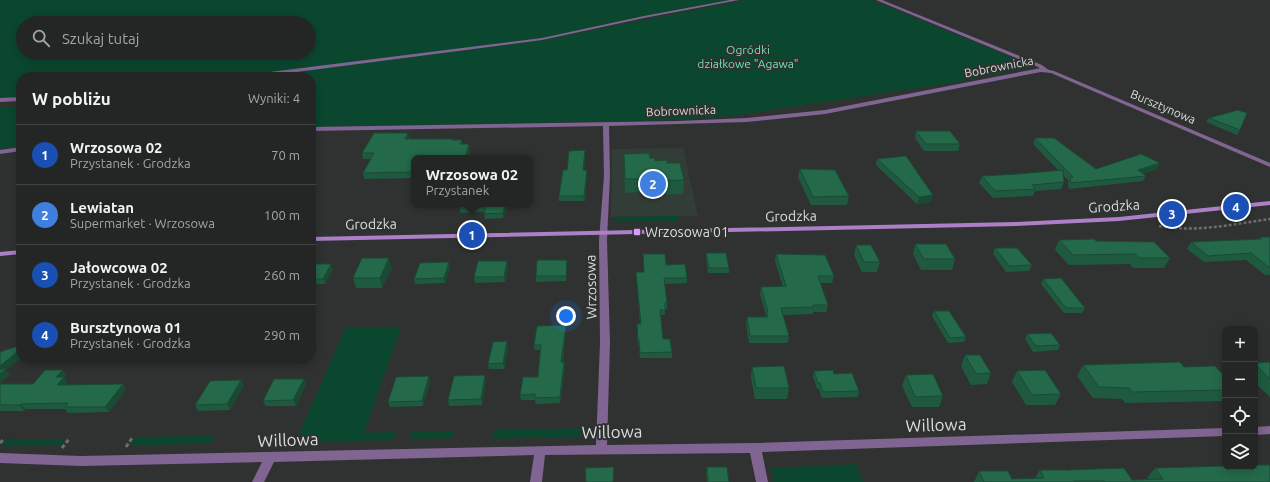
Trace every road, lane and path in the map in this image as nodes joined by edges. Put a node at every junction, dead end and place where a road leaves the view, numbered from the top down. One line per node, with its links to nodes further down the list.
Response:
1 (737, 0): 4 (street)
2 (878, 0): 3 (street, Bursztynowa)
3 (1047, 71): 7 (street, Bobrownicka); 11 (street, Bursztynowa)
4 (284, 72)
5 (16, 98): 6 (street)
6 (0, 100)
7 (606, 124): 8 (street, Bobrownicka); 13 (street, Wrzosowa)
8 (316, 129)
9 (16, 150): 10 (street)
10 (0, 152)
11 (1270, 165)
12 (1270, 203): 13 (street, Grodzka)
13 (603, 233): 14 (street, Grodzka); 26 (street, Wrzosowa)
14 (316, 239)
15 (16, 252): 16 (street)
16 (0, 254)
17 (1270, 430): 18 (street)
18 (1258, 431)
19 (1222, 432): 25 (street, Willowa)
20 (271, 435): 23 (path)
21 (132, 438): 24 (path)
22 (69, 439): 27 (path)
23 (266, 445)
24 (125, 448)
25 (755, 448): 26 (street, Willowa); 33 (street)
26 (601, 449): 28 (street, Willowa)
27 (60, 450)
28 (540, 450): 30 (street, Willowa); 32 (street)
29 (0, 458): 30 (street, Willowa)
30 (270, 458): 31 (street)
31 (258, 482)
32 (536, 482)
33 (762, 482)

